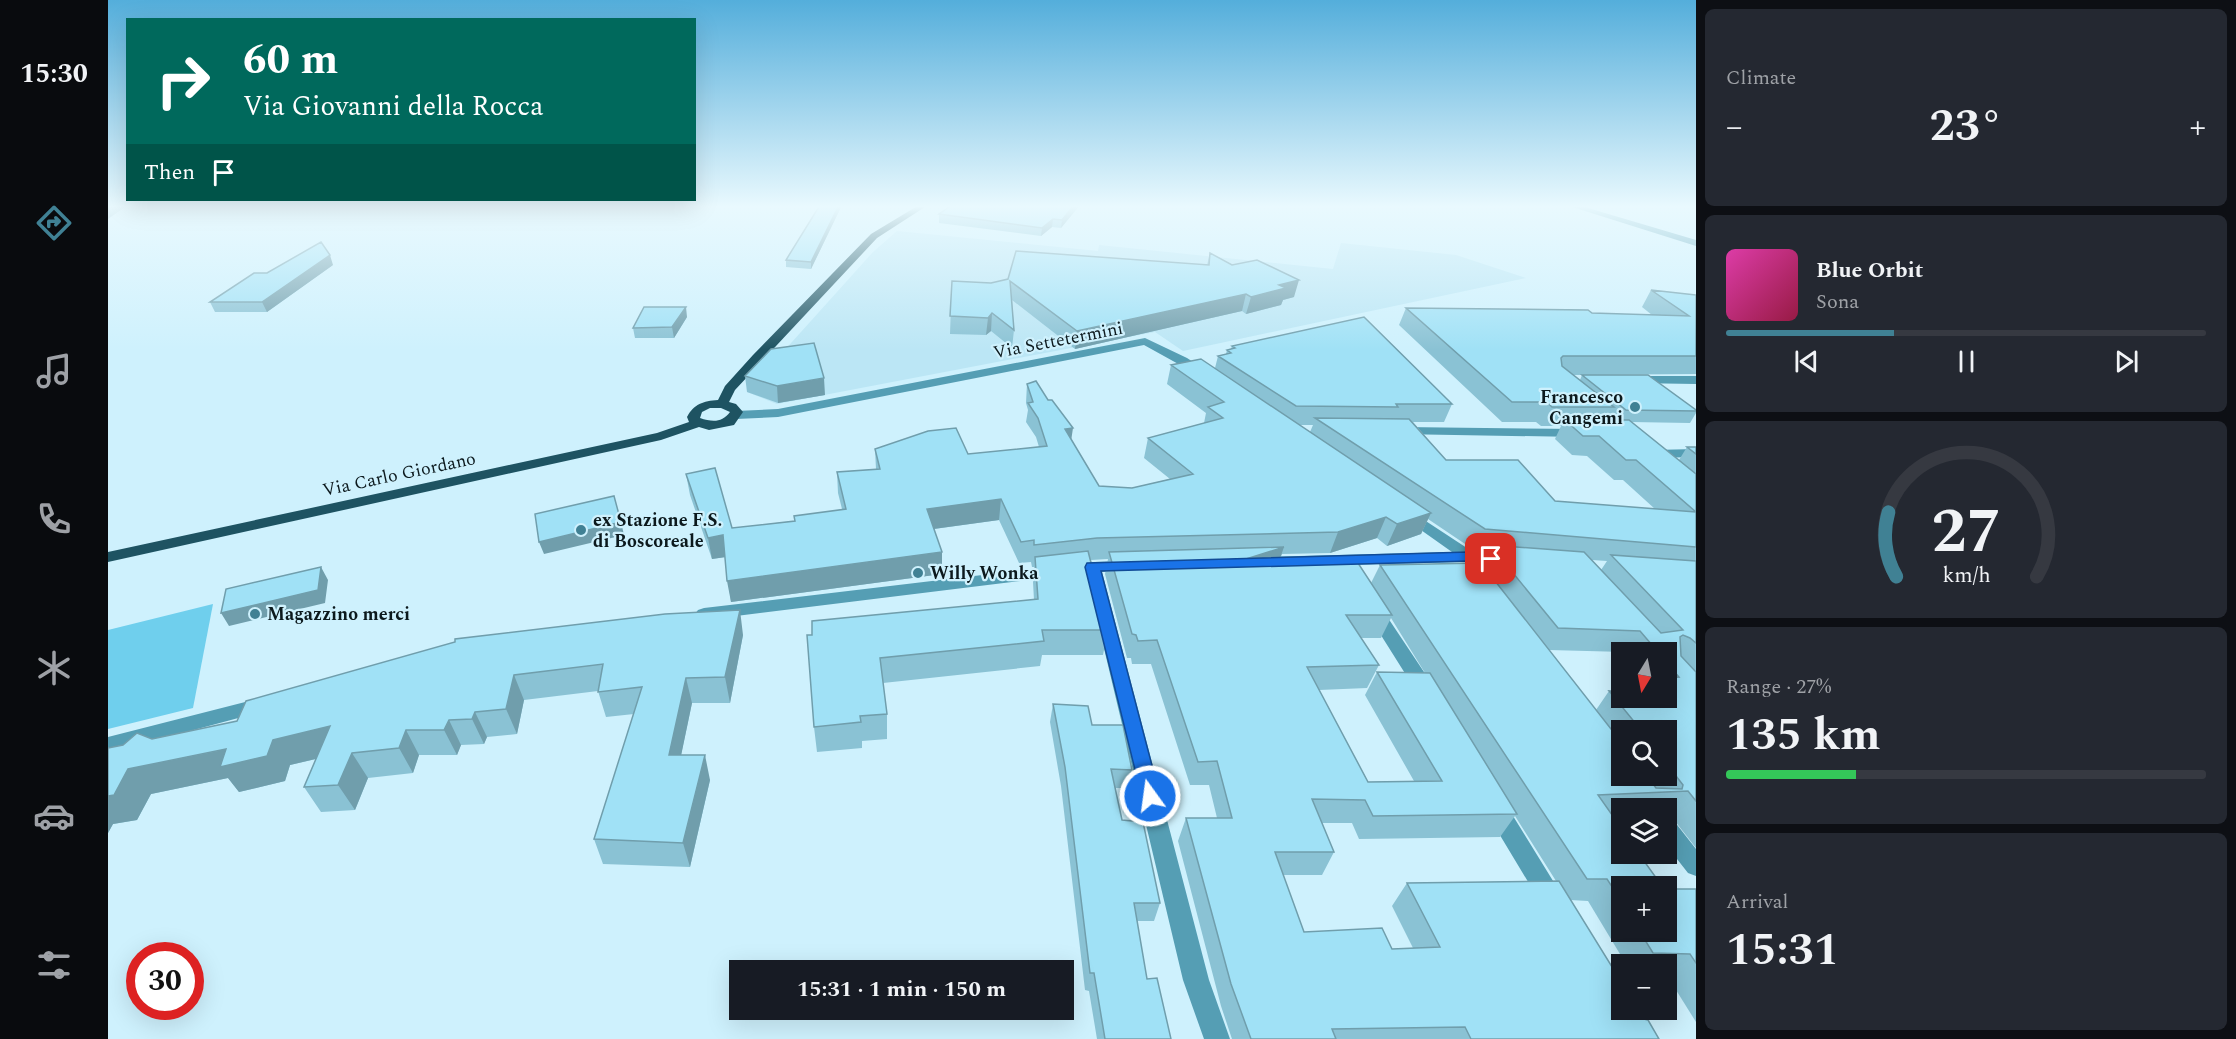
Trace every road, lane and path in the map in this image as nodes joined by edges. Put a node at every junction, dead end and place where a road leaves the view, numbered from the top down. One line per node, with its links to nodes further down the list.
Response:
1 (857, 253): 5 (main road)
2 (1212, 379): 6 (street, Via Settetermini)
3 (1627, 380): 4 (street)
4 (1696, 380)
5 (722, 404): 6 (main road); 7 (main road)
6 (736, 415): 7 (main road, Via Carlo Giordano)
7 (697, 423): 13 (main road, Via Carlo Giordano)
8 (1383, 431): 9 (street)
9 (1598, 433)
10 (1696, 453): 11 (street)
11 (1663, 467)
12 (1393, 504): 14 (street)
13 (108, 557)
14 (1465, 557): 15 (street); 16 (street); 20 (street)
15 (1342, 560): 17 (street); 21 (street)
16 (1517, 561)
17 (1247, 563)
18 (1140, 566): 19 (street)
19 (1093, 567): 23 (street); 31 (street)
20 (1475, 575)
21 (1354, 579)
22 (1366, 598): 25 (street)
23 (691, 615)
24 (282, 699): 26 (street)
25 (1437, 710)
26 (108, 745)
27 (1490, 797): 30 (street)
28 (1677, 842): 29 (street)
29 (1696, 866)
30 (1563, 918)
31 (1217, 1039)

